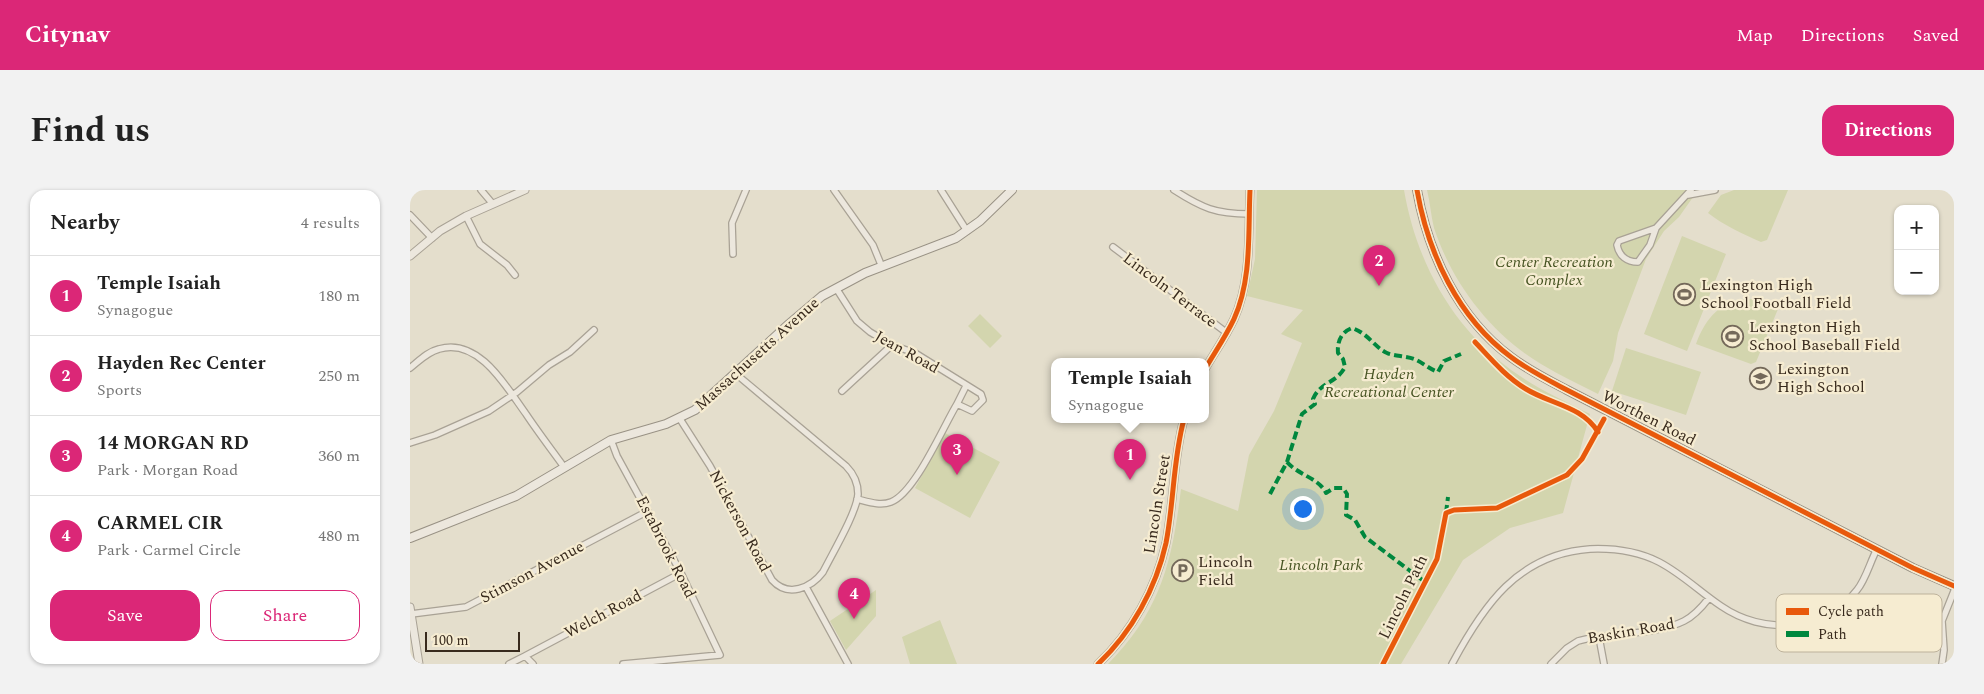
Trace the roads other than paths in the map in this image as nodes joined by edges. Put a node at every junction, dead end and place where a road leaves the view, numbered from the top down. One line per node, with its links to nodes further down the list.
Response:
1 (480, 190): 12 (street)
2 (525, 190): 12 (street)
3 (746, 190): 20 (street)
4 (834, 190): 22 (street)
5 (941, 190): 17 (street)
6 (1012, 190): 17 (main road, Massachusetts Avenue)
7 (1174, 190): 13 (street)
8 (1250, 190): 13 (street)
9 (1417, 190): 43 (main road, Worthen Road)
10 (1715, 190): 11 (street)
11 (1690, 193): 16 (street)
12 (492, 203): 15 (street)
13 (1249, 214): 26 (street)
14 (410, 215): 18 (street)
15 (466, 216): 18 (street); 23 (street)
16 (1656, 228): 16 (street)
17 (967, 231): 22 (main road, Massachusetts Avenue)
18 (432, 238): 21 (street)
19 (1113, 247): 26 (street, Lincoln Terrace)
20 (733, 254)
21 (410, 256)
22 (882, 266): 24 (main road, Massachusetts Avenue)
23 (515, 275)
24 (836, 288): 27 (street, Jean Road); 30 (main road, Massachusetts Avenue)
25 (594, 330): 33 (street)
26 (1227, 333): 28 (street)
27 (892, 345): 31 (street, Jean Road); 32 (street)
28 (1209, 362)
29 (410, 368): 33 (street)
30 (736, 374): 35 (main road, Massachusetts Avenue); 40 (street)
31 (966, 386): 34 (street); 34 (street, Jean Road)
32 (842, 390)
33 (512, 396): 38 (street); 39 (street)
34 (956, 404): 40 (street)
35 (680, 418): 37 (main road, Massachusetts Avenue); 46 (street, Nickerson Road)
36 (1183, 423): 59 (street, Lincoln Street)
37 (611, 440): 39 (main road, Massachusetts Avenue); 41 (street, Estabrook Road)
38 (410, 443)
39 (564, 467): 42 (main road, Massachusetts Avenue)
40 (857, 499): 46 (street)
41 (648, 511): 44 (street, Estabrook Road); 50 (street, Stimson Avenue)
42 (410, 538)
43 (1876, 550): 45 (main road, Worthen Road); 48 (street)
44 (681, 573): 53 (street, Welch Road); 57 (street, Estabrook Road)
45 (1954, 586)
46 (806, 587): 58 (street)
47 (1954, 591): 63 (street)
48 (1854, 594)
49 (1709, 598): 51 (street); 52 (street, Baskin Road); 60 (street)
50 (410, 610): 54 (street)
51 (1776, 625)
52 (1598, 637): 61 (street, Baskin Road); 62 (street)
53 (525, 656): 55 (street, Welch Road); 56 (street)
54 (419, 664)
55 (509, 664)
56 (533, 664)
57 (623, 664)
58 (848, 664)
59 (1098, 664)
60 (1452, 664)
61 (1551, 664)
62 (1604, 664)
63 (1942, 664)

